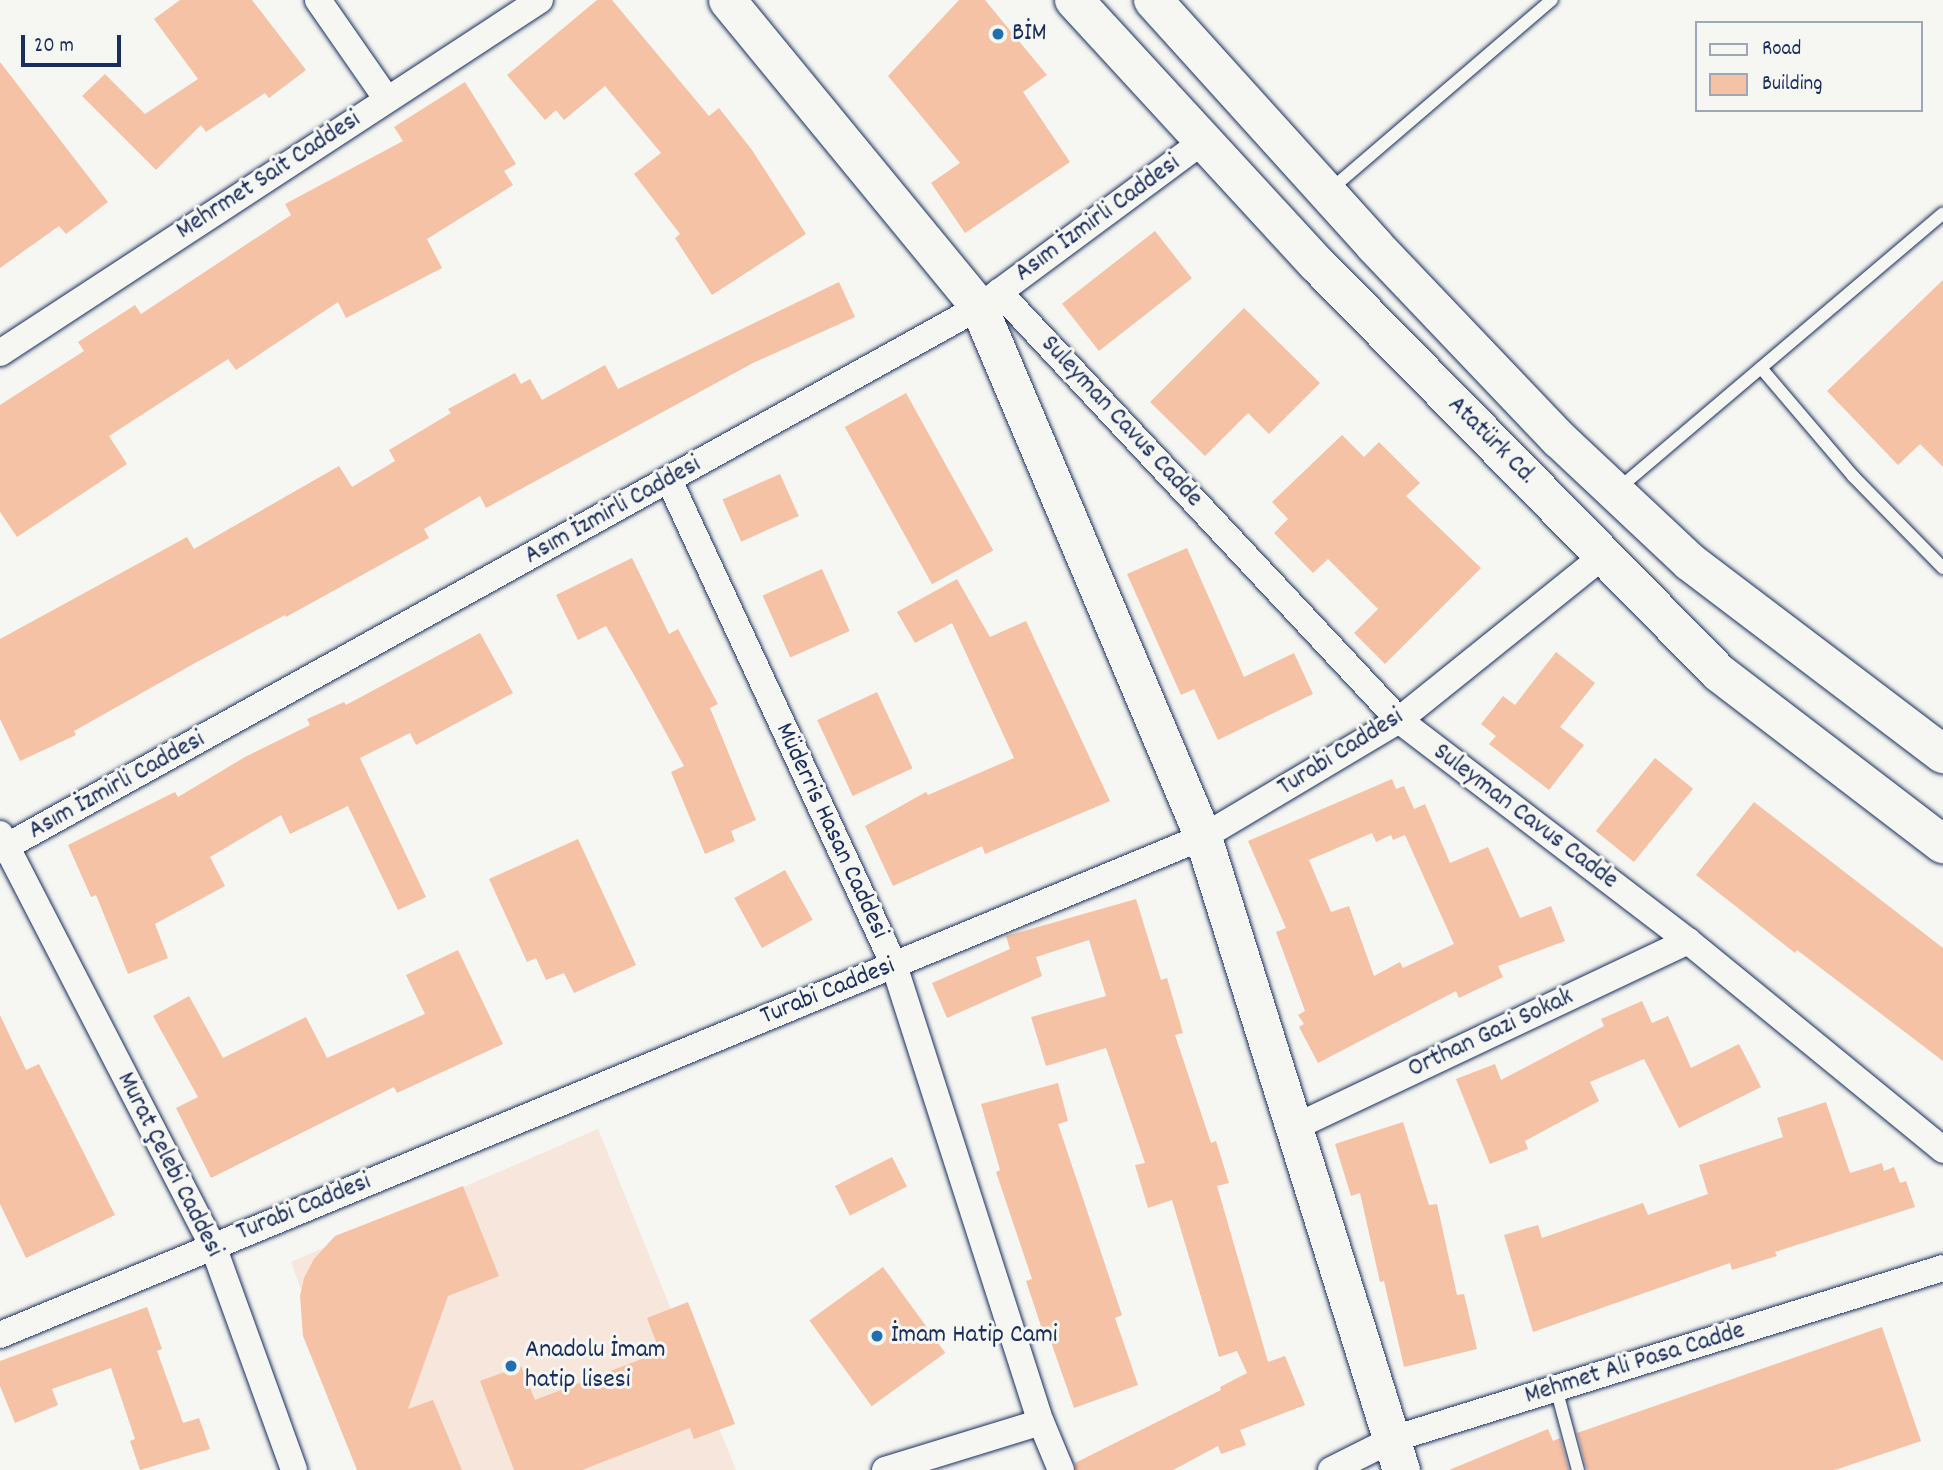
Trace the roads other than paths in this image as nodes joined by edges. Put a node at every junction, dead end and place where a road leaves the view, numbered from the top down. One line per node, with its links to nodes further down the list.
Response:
1 (318, 0): 7 (street)
2 (540, 0): 7 (street, Mehrmet Sait Caddesi)
3 (727, 0): 11 (street)
4 (1074, 0): 8 (main road, Atatürk Cd.)
5 (1153, 0): 9 (main road, Atatürk Cd.)
6 (1552, 0): 9 (lane)
7 (386, 99): 12 (street, Mehrmet Sait Caddesi)
8 (1205, 140): 11 (street, Asım İzmirli Caddesi); 16 (main road, Atatürk Cd.)
9 (1326, 192): 15 (main road, Atatürk Cd.)
10 (1943, 213): 13 (lane)
11 (989, 299): 14 (street, Asım İzmirli Caddesi); 18 (street, Suleyman Cavus Cadde); 20 (street)
12 (0, 353)
13 (1761, 368): 15 (lane); 17 (lane)
14 (669, 480): 21 (street, Asım İzmirli Caddesi); 24 (street, Müderris Hasan Caddesi)
15 (1615, 492): 19 (main road, Atatürk Cd.)
16 (1604, 555): 18 (street, Turabi Caddesi); 22 (main road, Atatürk Cd.)
17 (1943, 568)
18 (1399, 720): 20 (street, Turabi Caddesi); 23 (street, Suleyman Cavus Cadde)
19 (1943, 754)
20 (1203, 836): 24 (street, Turabi Caddesi); 25 (street)
21 (2, 844): 27 (street, Murat Çelebi Caddesi)
22 (1943, 844)
23 (1688, 941): 25 (street, Orthan Gazi Sokak); 26 (street, Suleyman Cavus Cadde)
24 (894, 965): 27 (street, Turabi Caddesi); 31 (street, Müderris Hasan Caddesi)
25 (1295, 1127): 32 (street)
26 (1943, 1150)
27 (213, 1246): 29 (street, Turabi Caddesi); 33 (street, Murat Çelebi Caddesi)
28 (1943, 1268): 30 (street, Mehmet Ali Pasa Cadde)
29 (0, 1335)
30 (1556, 1388): 32 (street, Mehmet Ali Pasa Cadde); 37 (lane)
31 (1041, 1422): 34 (street); 35 (street, Müderris Hasan Caddesi)
32 (1397, 1455): 36 (street, Mehmet Ali Pasa Cadde)
33 (294, 1470)
34 (885, 1470)
35 (1061, 1470)
36 (1331, 1470)
37 (1578, 1470)

